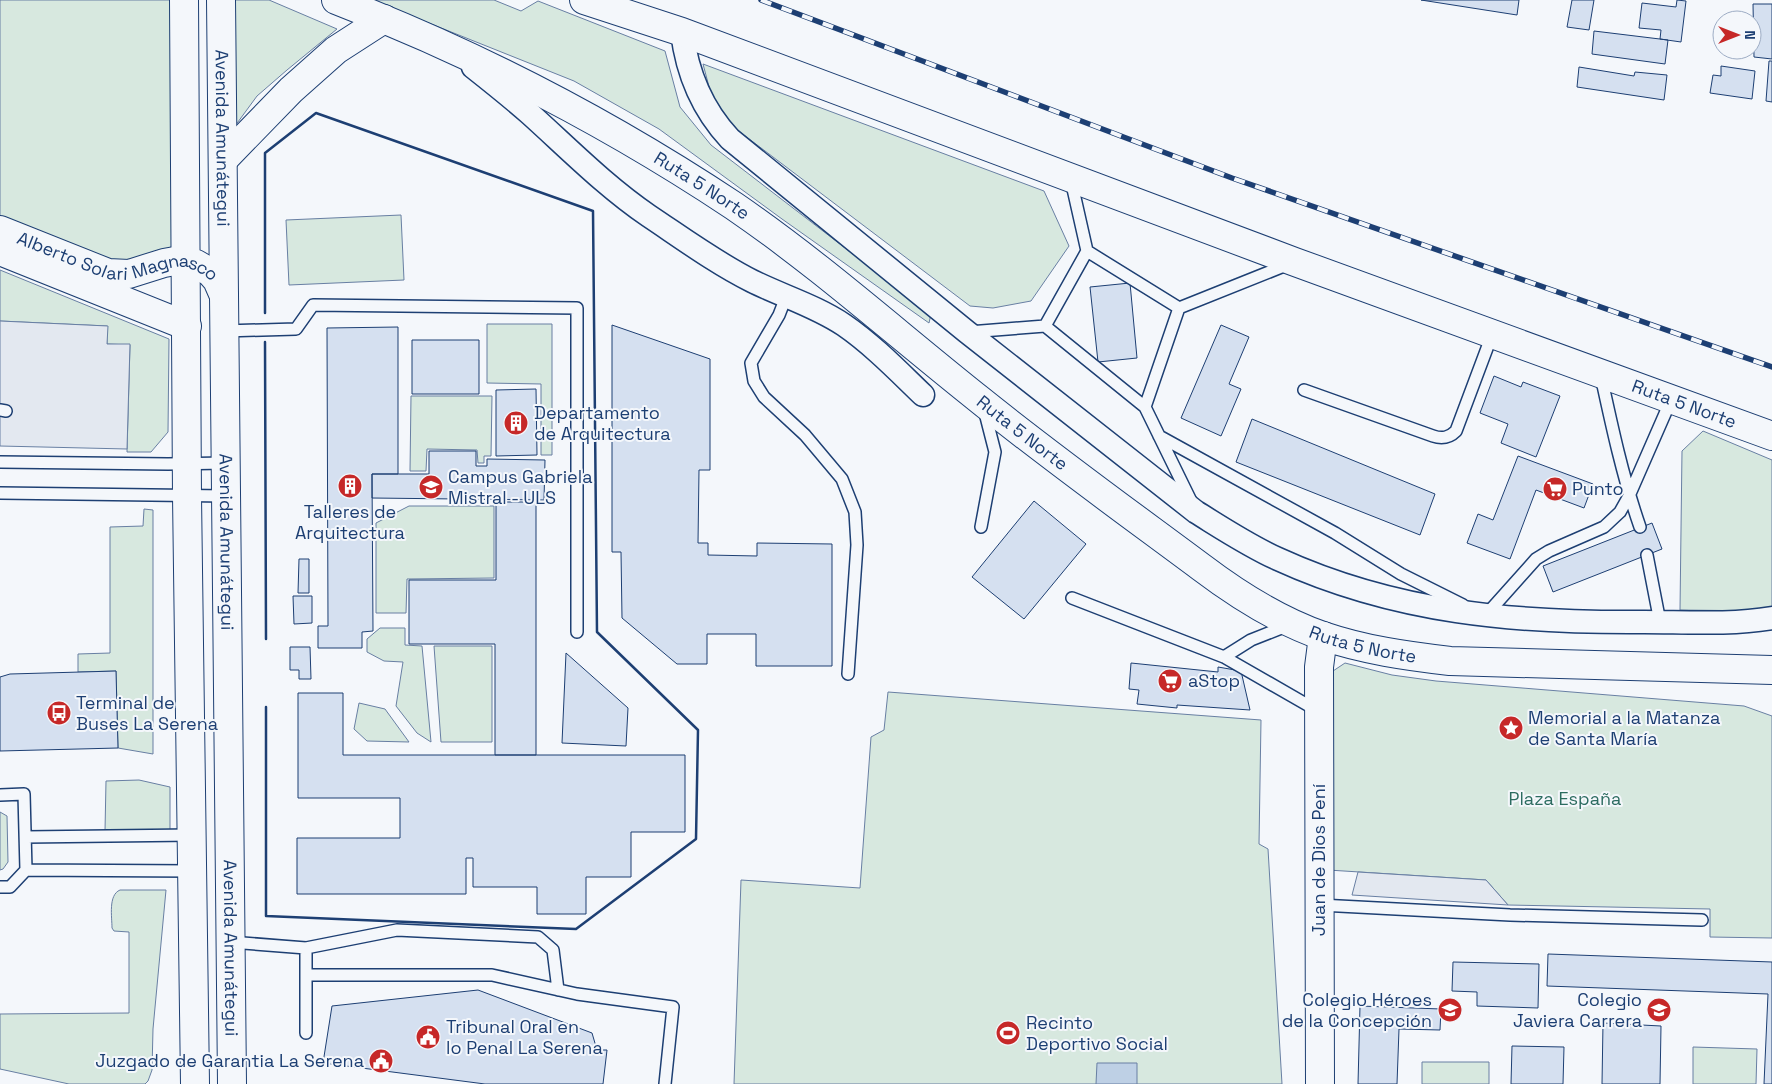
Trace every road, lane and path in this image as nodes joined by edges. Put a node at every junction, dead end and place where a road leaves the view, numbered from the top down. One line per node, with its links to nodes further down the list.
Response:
1 (184, 0): 13 (main road, Avenida Amunátegui)
2 (221, 0): 8 (main road, Avenida Amunátegui)
3 (336, 0): 5 (main road, Ruta 5 Norte)
4 (584, 0): 6 (main road, Ruta 5 Norte)
5 (384, 19): 7 (main road, Ruta 5 Norte); 8 (main road)
6 (682, 32): 9 (main road, Ruta 5 Norte); 21 (street)
7 (448, 48): 16 (street); 23 (main road, Ruta 5 Norte)
8 (223, 160): 15 (main road, Avenida Amunátegui)
9 (1070, 178): 12 (lane); 14 (main road, Ruta 5 Norte)
10 (0, 230): 13 (main road, Alberto Solari Magnasco)
11 (0, 251): 18 (main road, Alberto Solari Magnasco)
12 (1087, 251): 17 (lane); 19 (lane)
13 (186, 261): 15 (main road, Alberto Solari Magnasco); 18 (main road, Avenida Amunátegui)
14 (1295, 262): 17 (lane); 22 (main road, Ruta 5 Norte)
15 (224, 296): 20 (main road, Avenida Amunátegui)
16 (786, 297): 24 (street); 54 (lane)
17 (1179, 308): 30 (lane)
18 (187, 326): 35 (main road, Avenida Amunátegui)
19 (1045, 326): 21 (lane); 30 (lane)
20 (224, 331): 34 (main road, Avenida Amunátegui); 49 (lane)
21 (967, 332): 40 (street)
22 (1492, 335): 25 (main road, Ruta 5 Norte); 26 (lane)
23 (923, 354): 24 (street); 29 (main road, Ruta 5 Norte)
24 (888, 363): 27 (street)
25 (1601, 374): 28 (main road, Ruta 5 Norte); 39 (lane)
26 (1304, 390)
27 (923, 395)
28 (1672, 400): 32 (main road, Ruta 5 Norte); 39 (lane)
29 (982, 402): 41 (lane); 48 (main road, Ruta 5 Norte)
30 (1145, 407): 31 (lane)
31 (1159, 436): 40 (lane); 45 (lane)
32 (1772, 436)
33 (0, 462): 35 (lane)
34 (226, 463): 35 (lane); 38 (main road, Avenida Amunátegui)
35 (188, 464): 37 (main road, Avenida Amunátegui)
36 (0, 494): 37 (lane)
37 (187, 496): 38 (lane); 58 (main road, Avenida Amunátegui)
38 (226, 496): 65 (main road, Avenida Amunátegui)
39 (1629, 496): 42 (lane); 45 (lane)
40 (1196, 512): 45 (street)
41 (981, 527)
42 (1640, 527)
43 (1647, 555): 47 (lane)
44 (1072, 598): 51 (lane)
45 (1485, 615): 47 (street)
46 (1772, 618): 47 (street)
47 (1660, 622)
48 (1293, 623): 50 (main road, Ruta 5 Norte); 51 (lane)
49 (577, 632)
50 (1323, 636): 52 (main road, Ruta 5 Norte); 56 (main road, Juan de Dios Pení)
51 (1224, 658): 56 (lane)
52 (1720, 668): 53 (main road, Ruta 5 Norte); 55 (main road)
53 (1772, 670)
54 (848, 674)
55 (1772, 690)
56 (1319, 712): 63 (main road, Juan de Dios Pení)
57 (0, 795): 59 (lane)
58 (192, 835): 59 (lane); 61 (main road, Avenida Amunátegui)
59 (26, 837): 60 (lane)
60 (26, 870): 61 (lane); 62 (lane)
61 (192, 871): 70 (main road, Avenida Amunátegui)
62 (0, 887)
63 (1320, 905): 64 (lane); 75 (main road, Juan de Dios Pení)
64 (1702, 920)
65 (230, 942): 66 (lane); 73 (main road, Avenida Amunátegui)
66 (306, 948): 67 (lane); 68 (lane)
67 (306, 975): 68 (lane); 69 (lane)
68 (558, 990): 74 (lane)
69 (306, 1033)
70 (194, 1050): 71 (main road); 72 (main road, Avenida Amunátegui)
71 (177, 1084)
72 (195, 1084)
73 (232, 1084)
74 (665, 1084)
75 (1320, 1084)

